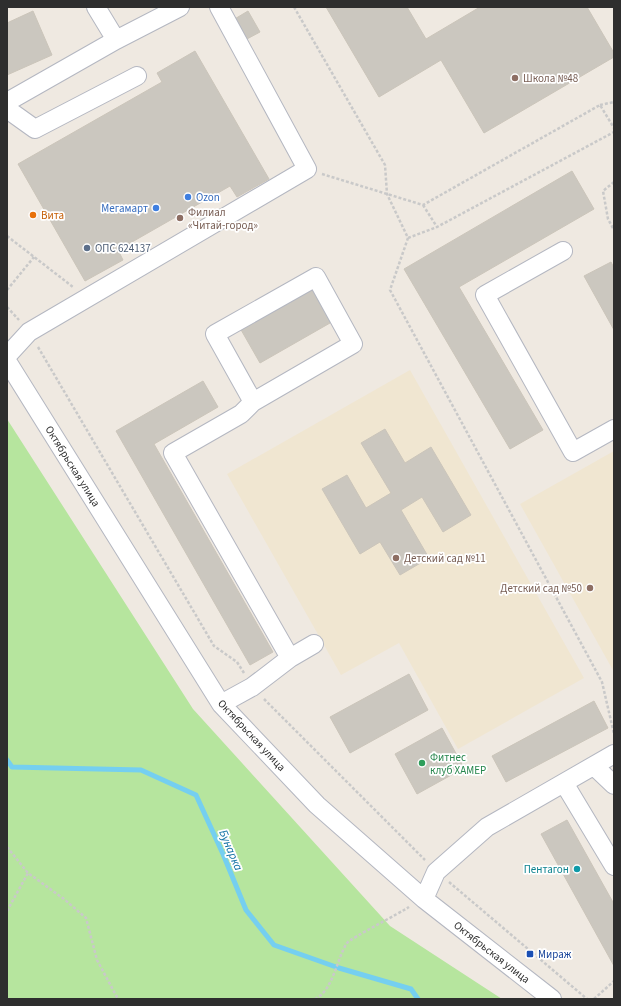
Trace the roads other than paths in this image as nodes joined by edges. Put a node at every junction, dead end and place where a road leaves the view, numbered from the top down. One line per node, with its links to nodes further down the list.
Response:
1 (96, 7): 4 (street)
2 (180, 7): 4 (street)
3 (219, 7): 9 (street)
4 (116, 40): 6 (street)
5 (137, 76): 7 (street)
6 (7, 102)
7 (7, 109)
8 (563, 251): 12 (street)
9 (7, 356)
10 (7, 361): 15 (street, Октябрьская улица)
11 (253, 402): 11 (street); 14 (street)
12 (614, 429)
13 (314, 644): 14 (street)
14 (290, 658): 15 (street)
15 (221, 704): 21 (street, Октябрьская улица)
16 (614, 754): 17 (street)
17 (594, 766): 18 (street); 19 (street)
18 (564, 783): 20 (street); 21 (street)
19 (614, 785)
20 (614, 866)
21 (424, 899): 22 (street, Октябрьская улица)
22 (552, 999)

